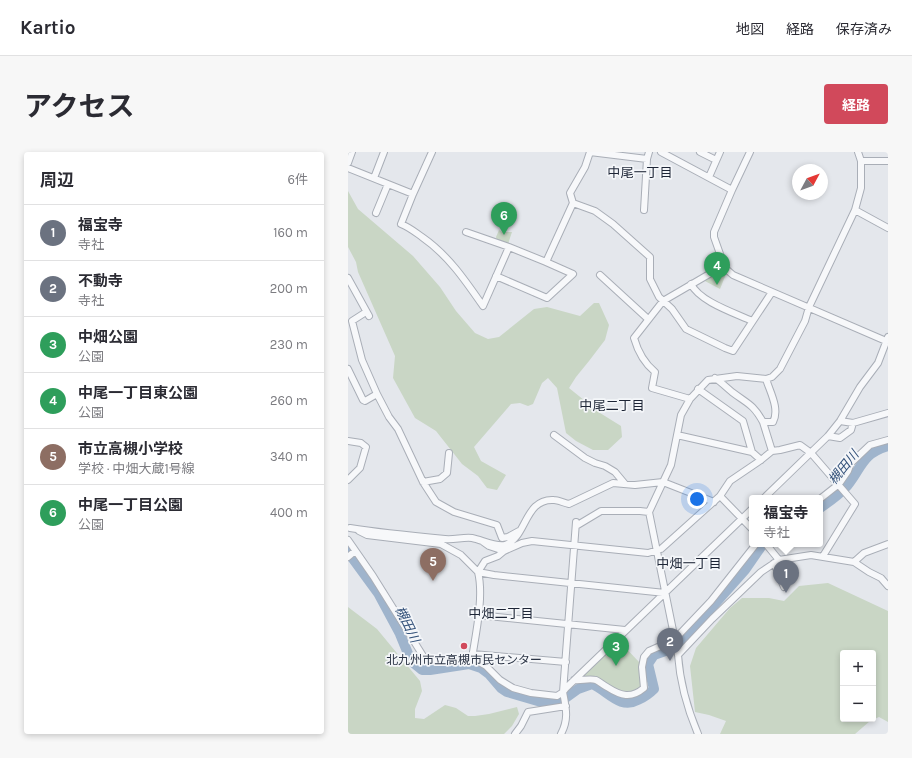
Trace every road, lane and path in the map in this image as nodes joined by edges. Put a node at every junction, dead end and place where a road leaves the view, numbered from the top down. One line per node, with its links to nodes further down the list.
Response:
1 (352, 152): 14 (street)
2 (384, 152): 17 (street)
3 (432, 152): 20 (street)
4 (590, 152): 10 (street); 21 (street)
5 (661, 152): 16 (street)
6 (700, 152): 11 (street)
7 (720, 152): 11 (street)
8 (750, 152): 19 (street)
9 (858, 152): 12 (street)
10 (648, 155): 22 (street)
11 (716, 160): 16 (street)
12 (861, 161): 13 (street); 23 (street)
13 (888, 161)
14 (348, 163)
15 (348, 168): 17 (street)
16 (709, 177): 19 (street)
17 (374, 178): 18 (street)
18 (388, 184): 20 (street); 24 (street)
19 (732, 190): 29 (street)
20 (413, 194): 31 (street)
21 (573, 203): 28 (street); 35 (street)
22 (644, 210)
23 (855, 210): 25 (street); 36 (street)
24 (376, 213)
25 (888, 228)
26 (466, 232): 27 (street)
27 (509, 246): 28 (street); 31 (street)
28 (546, 262): 31 (street)
29 (725, 268): 33 (street); 34 (street)
30 (600, 275): 37 (street)
31 (496, 276)
32 (348, 278): 44 (street)
33 (691, 284): 35 (street); 38 (street)
34 (772, 292): 36 (street); 38 (street)
35 (663, 301): 37 (street); 38 (street)
36 (809, 307): 39 (street); 42 (street)
37 (648, 319): 45 (street)
38 (752, 321)
39 (887, 340): 47 (street)
40 (348, 369): 44 (street)
41 (715, 378): 42 (street); 43 (street); 48 (street)
42 (766, 379): 48 (street)
43 (698, 389): 45 (street); 56 (street)
44 (377, 394): 61 (street)
45 (690, 399): 51 (street)
46 (888, 414): 49 (street)
47 (840, 421): 49 (street); 52 (street)
48 (763, 422): 55 (street)
49 (853, 424): 52 (street)
50 (554, 435): 63 (street)
51 (677, 436): 56 (street); 62 (street)
52 (828, 436): 58 (street)
53 (888, 440): 64 (street)
54 (348, 441): 60 (street)
55 (772, 451): 58 (street); 59 (street)
56 (752, 452): 59 (street)
57 (449, 453): 61 (street)
58 (811, 453): 64 (street); 65 (street)
59 (761, 460): 66 (street)
60 (348, 480)
61 (423, 482): 74 (street)
62 (663, 482): 63 (street); 68 (street); 69 (street)
63 (625, 484): 74 (street)
64 (842, 488): 67 (street); 84 (street)
65 (767, 495)
66 (720, 496): 68 (street); 71 (street)
67 (823, 498)
68 (714, 502): 83 (street)
69 (649, 512): 78 (street); 83 (street)
70 (749, 512): 71 (street)
71 (742, 519): 72 (street); 92 (street)
72 (749, 526)
73 (349, 527): 76 (street); 88 (street)
74 (519, 531): 76 (street)
75 (348, 540): 81 (street)
76 (482, 541): 82 (street)
77 (888, 544): 87 (street)
78 (574, 545): 82 (street); 83 (street); 89 (street)
79 (754, 547): 96 (street)
80 (769, 547): 86 (street)
81 (355, 551): 85 (street); 98 (street)
82 (504, 551): 88 (street)
83 (656, 551): 92 (street)
84 (823, 556): 86 (street); 87 (street)
85 (348, 557)
86 (777, 561): 91 (street); 97 (street)
87 (854, 562): 90 (street)
88 (478, 572): 89 (street); 93 (street)
89 (572, 583): 92 (street); 94 (street)
90 (888, 586)
91 (784, 588)
92 (665, 593): 95 (street); 96 (street)
93 (478, 615): 94 (street); 98 (street)
94 (568, 625): 95 (street); 99 (street)
95 (625, 630): 100 (street)
96 (674, 640): 97 (street); 100 (street)
97 (677, 653): 105 (street)
98 (473, 656): 99 (street); 101 (street)
99 (566, 662): 101 (street)
100 (574, 680): 101 (street)
101 (564, 693): 102 (street)
102 (566, 705): 103 (street); 104 (street)
103 (515, 734)
104 (561, 734)
105 (698, 734)

